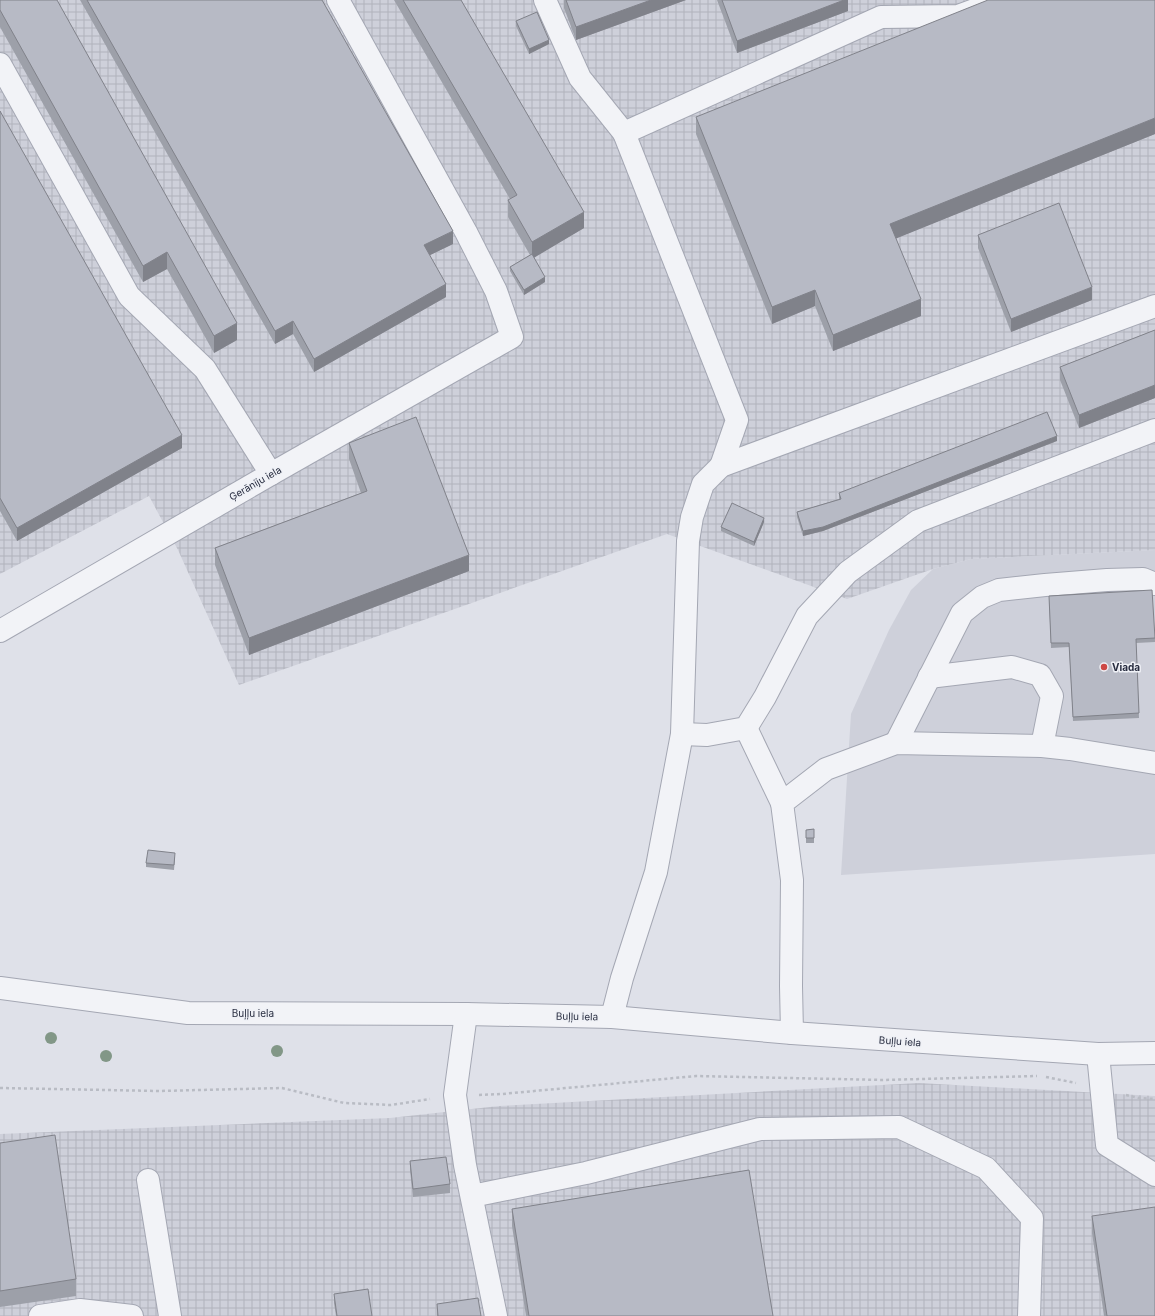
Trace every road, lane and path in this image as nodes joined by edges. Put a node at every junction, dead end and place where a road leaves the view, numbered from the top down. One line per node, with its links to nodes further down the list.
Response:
1 (338, 0): 9 (street, Ģerāniju iela)
2 (546, 0): 5 (street)
3 (1002, 0): 5 (street)
4 (0, 64): 9 (street)
5 (624, 133): 8 (street)
6 (1155, 306): 8 (street)
7 (1155, 430): 13 (street)
8 (721, 466): 14 (street)
9 (271, 474): 11 (street, Ģerāniju iela)
10 (1155, 584): 12 (street)
11 (0, 630)
12 (929, 677): 15 (street); 16 (street)
13 (746, 728): 14 (street); 18 (street)
14 (682, 734): 21 (street)
15 (896, 743): 16 (street); 18 (street)
16 (1042, 746): 17 (street)
17 (1155, 763)
18 (782, 802): 22 (street)
19 (0, 988): 20 (street, Buļļu iela)
20 (466, 1014): 21 (street, Buļļu iela); 27 (street)
21 (612, 1017): 22 (street, Buļļu iela)
22 (792, 1033): 24 (street, Buļļu iela)
23 (1155, 1053): 24 (street, Buļļu iela)
24 (1098, 1054): 26 (street)
25 (0, 1088): 27 (path)
26 (1102, 1089): 27 (path); 28 (street)
27 (455, 1095): 30 (street)
28 (1155, 1175)
29 (148, 1180): 33 (street)
30 (472, 1196): 34 (street); 35 (street)
31 (40, 1316): 32 (street)
32 (132, 1316)
33 (170, 1316)
34 (496, 1316)
35 (1029, 1316)

